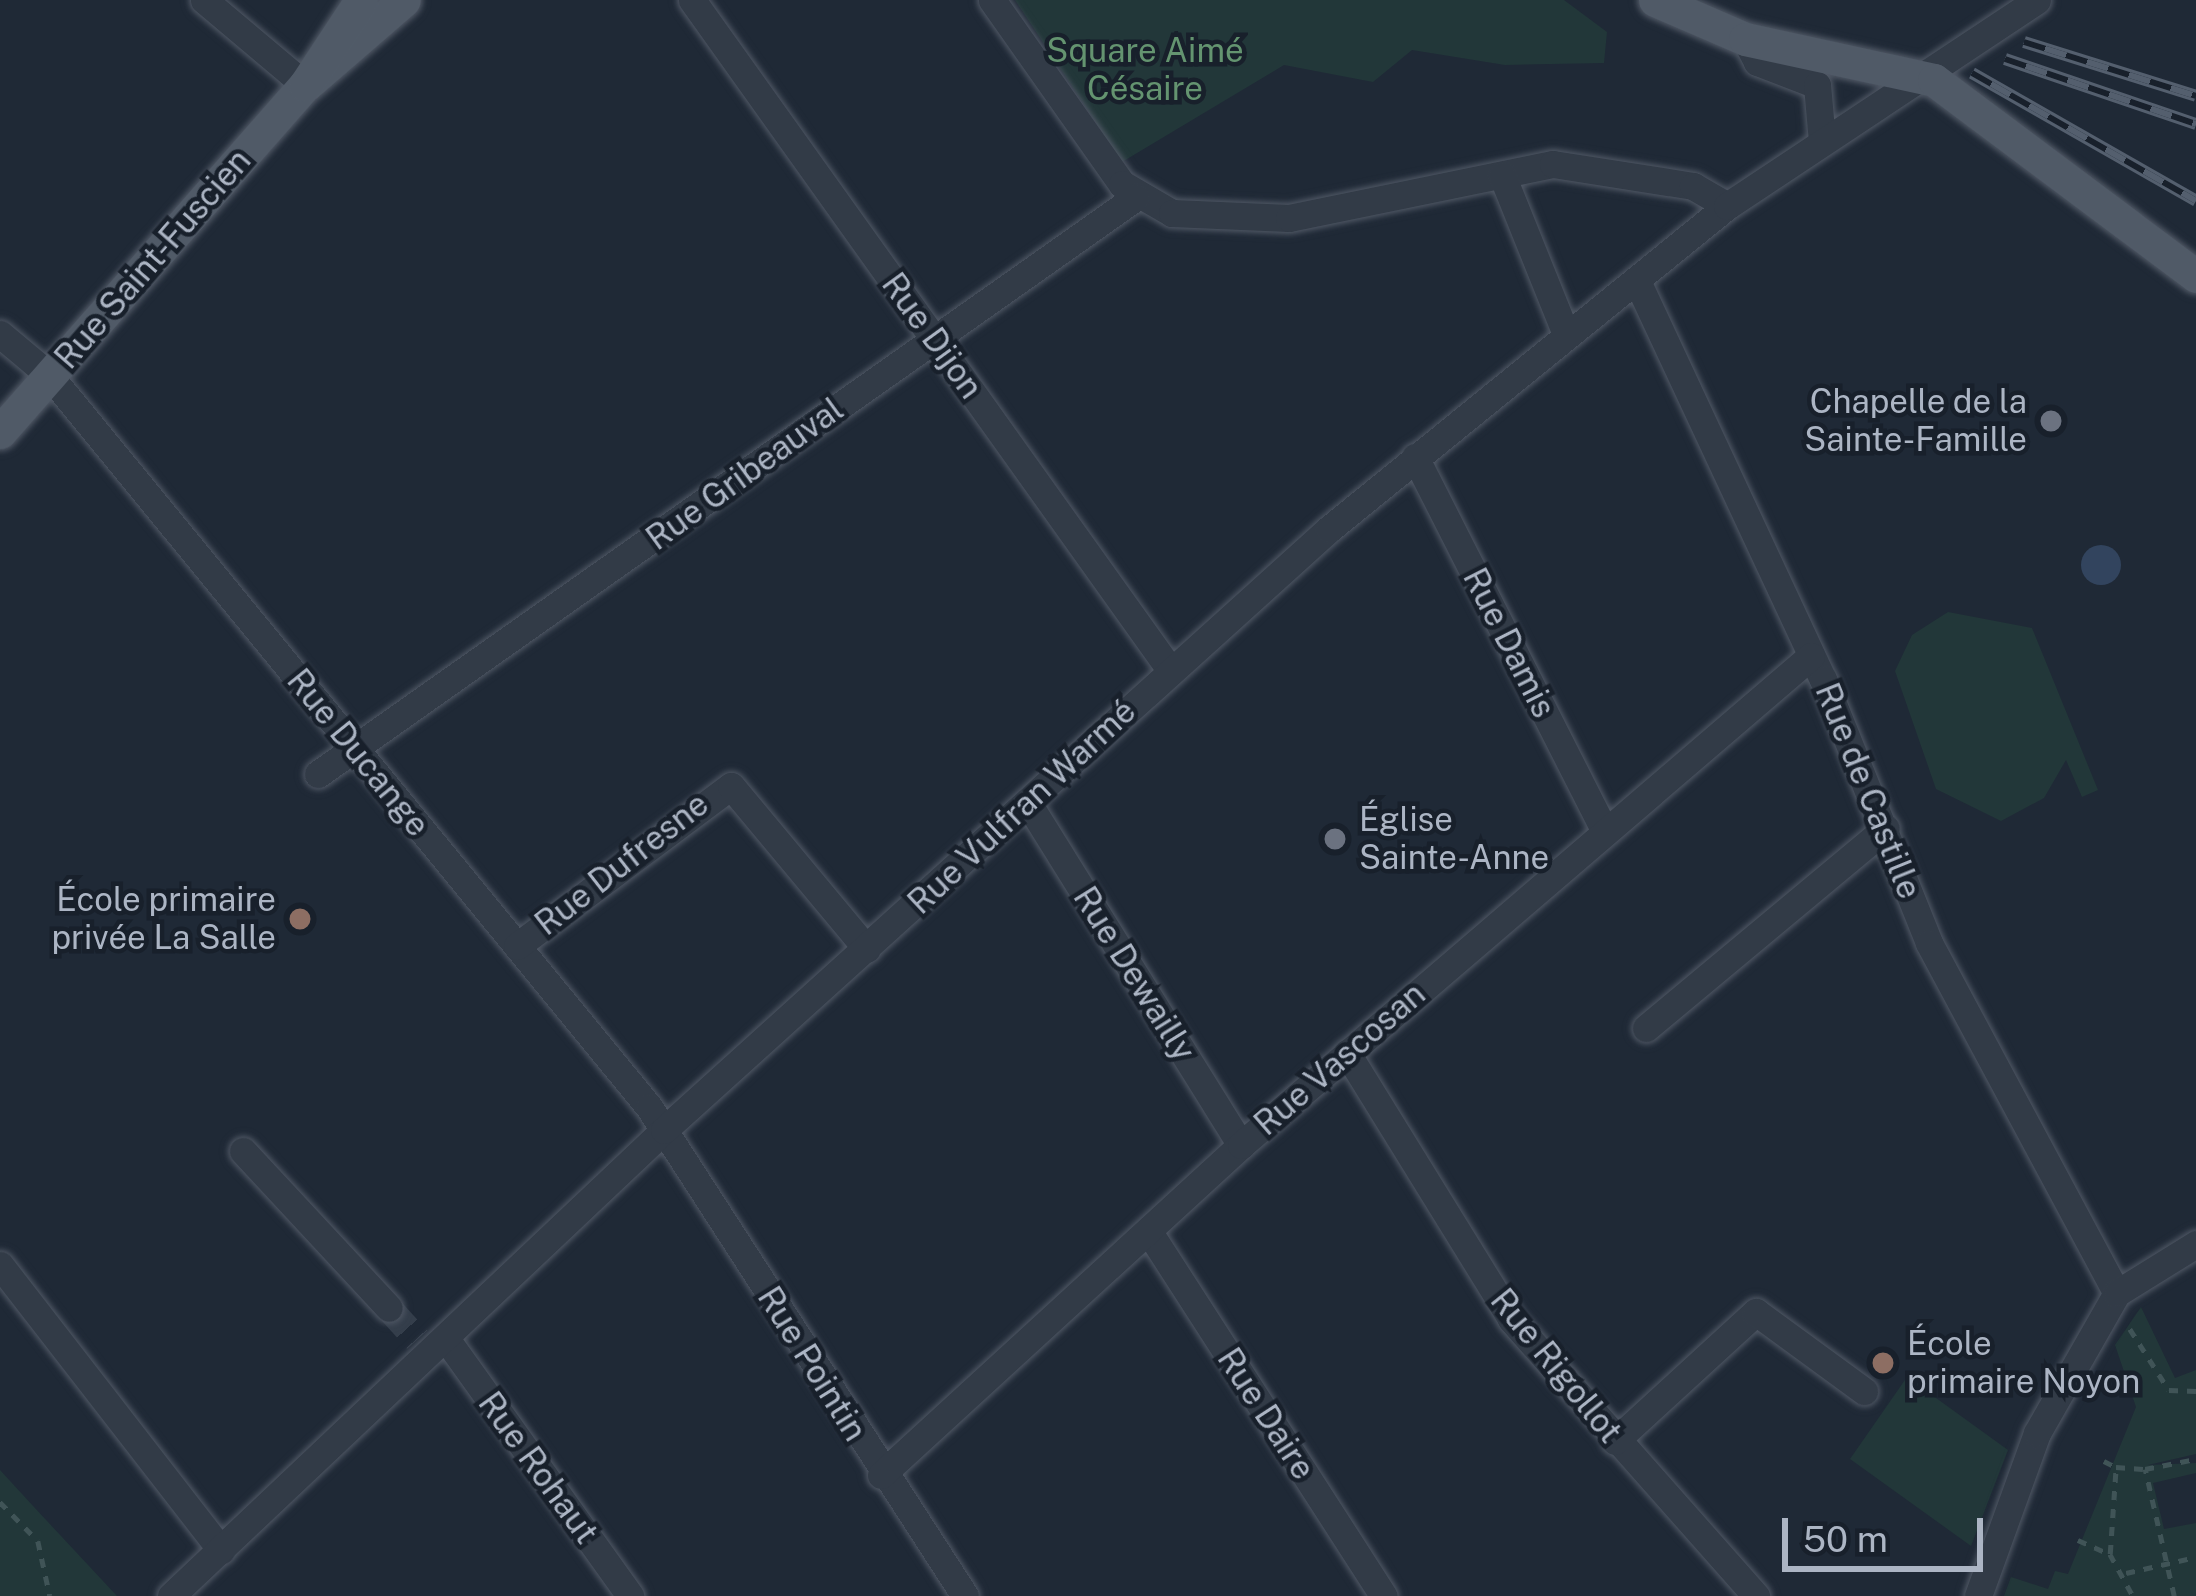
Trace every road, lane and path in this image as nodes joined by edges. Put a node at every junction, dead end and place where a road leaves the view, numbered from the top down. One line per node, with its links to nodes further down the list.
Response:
1 (204, 0): 10 (street)
2 (361, 0): 10 (main road, Rue Saint-Fuscien)
3 (404, 0): 10 (main road, Rue Saint-Fuscien)
4 (692, 0): 19 (street, Rue Dijon)
5 (992, 0): 13 (street)
6 (1655, 0): 8 (main road)
7 (2037, 0): 9 (street, Rue Vulfran Warmé)
8 (1745, 39): 9 (main road); 11 (street)
9 (1922, 76): 11 (street, Rue Vulfran Warmé); 15 (main road)
10 (305, 85): 20 (main road, Rue Saint-Fuscien)
11 (1822, 141): 14 (street, Rue Vulfran Warmé)
12 (1502, 175): 13 (street); 14 (street); 18 (street)
13 (1136, 197): 19 (street, Rue Gribeauval)
14 (1727, 206): 16 (street, Rue Vulfran Warmé)
15 (2196, 276)
16 (1636, 281): 18 (street, Rue Vulfran Warmé); 23 (street, Rue de Castille)
17 (0, 334): 20 (street, Rue Ducange)
18 (1566, 334): 22 (street, Rue Vulfran Warmé)
19 (934, 338): 24 (street, Rue Dijon); 25 (street, Rue Gribeauval)
20 (50, 376): 21 (main road, Rue Saint-Fuscien); 25 (street, Rue Ducange)
21 (0, 432)
22 (1414, 458): 24 (street, Rue Vulfran Warmé); 28 (street, Rue Damis)
23 (1811, 656): 28 (street, Rue Vascosan); 29 (street, Rue de Castille)
24 (1171, 671): 27 (street, Rue Vulfran Warmé)
25 (353, 748): 26 (street, Rue Gribeauval); 30 (street, Rue Ducange)
26 (318, 774)
27 (1028, 803): 31 (street, Rue Vulfran Warmé); 35 (street, Rue Dewailly)
28 (1603, 828): 33 (street, Rue Vascosan)
29 (1886, 828): 32 (street); 40 (street, Rue de Castille)
30 (517, 946): 31 (street, Rue Dufresne); 34 (street, Rue Ducange)
31 (867, 949): 34 (street, Rue Vulfran Warmé)
32 (1646, 1028)
33 (1347, 1053): 35 (street, Rue Vascosan); 45 (street, Rue Rigollot)
34 (664, 1130): 42 (street, Rue Vulfran Warmé); 50 (street, Rue Pointin)
35 (1241, 1145): 37 (street, Rue Vascosan)
36 (243, 1151): 41 (street)
37 (1149, 1232): 50 (street, Rue Vascosan); 62 (street, Rue Daire)
38 (2196, 1244): 40 (street)
39 (0, 1265): 53 (street)
40 (2120, 1306): 44 (path); 64 (street)
41 (389, 1307)
42 (432, 1345): 53 (street, Rue Vulfran Warmé); 60 (street, Rue Rohaut)
43 (1864, 1391): 45 (street)
44 (2196, 1391)
45 (1615, 1441): 63 (street, Rue Rigollot)
46 (2196, 1459): 49 (path)
47 (2104, 1462): 48 (path)
48 (2116, 1467): 49 (path); 54 (path)
49 (2145, 1469): 56 (path)
50 (881, 1474): 61 (street, Rue Pointin)
51 (0, 1502): 58 (path)
52 (2078, 1540): 54 (path)
53 (221, 1550): 59 (street, Rue Vulfran Warmé)
54 (2110, 1554): 57 (path)
55 (2196, 1557): 56 (path)
56 (2166, 1563): 57 (path); 66 (path)
57 (2124, 1574): 65 (path)
58 (50, 1596)
59 (171, 1596)
60 (630, 1596)
61 (964, 1596)
62 (1384, 1596)
63 (1756, 1596)
64 (1978, 1596)
65 (2133, 1596)
66 (2174, 1596)

